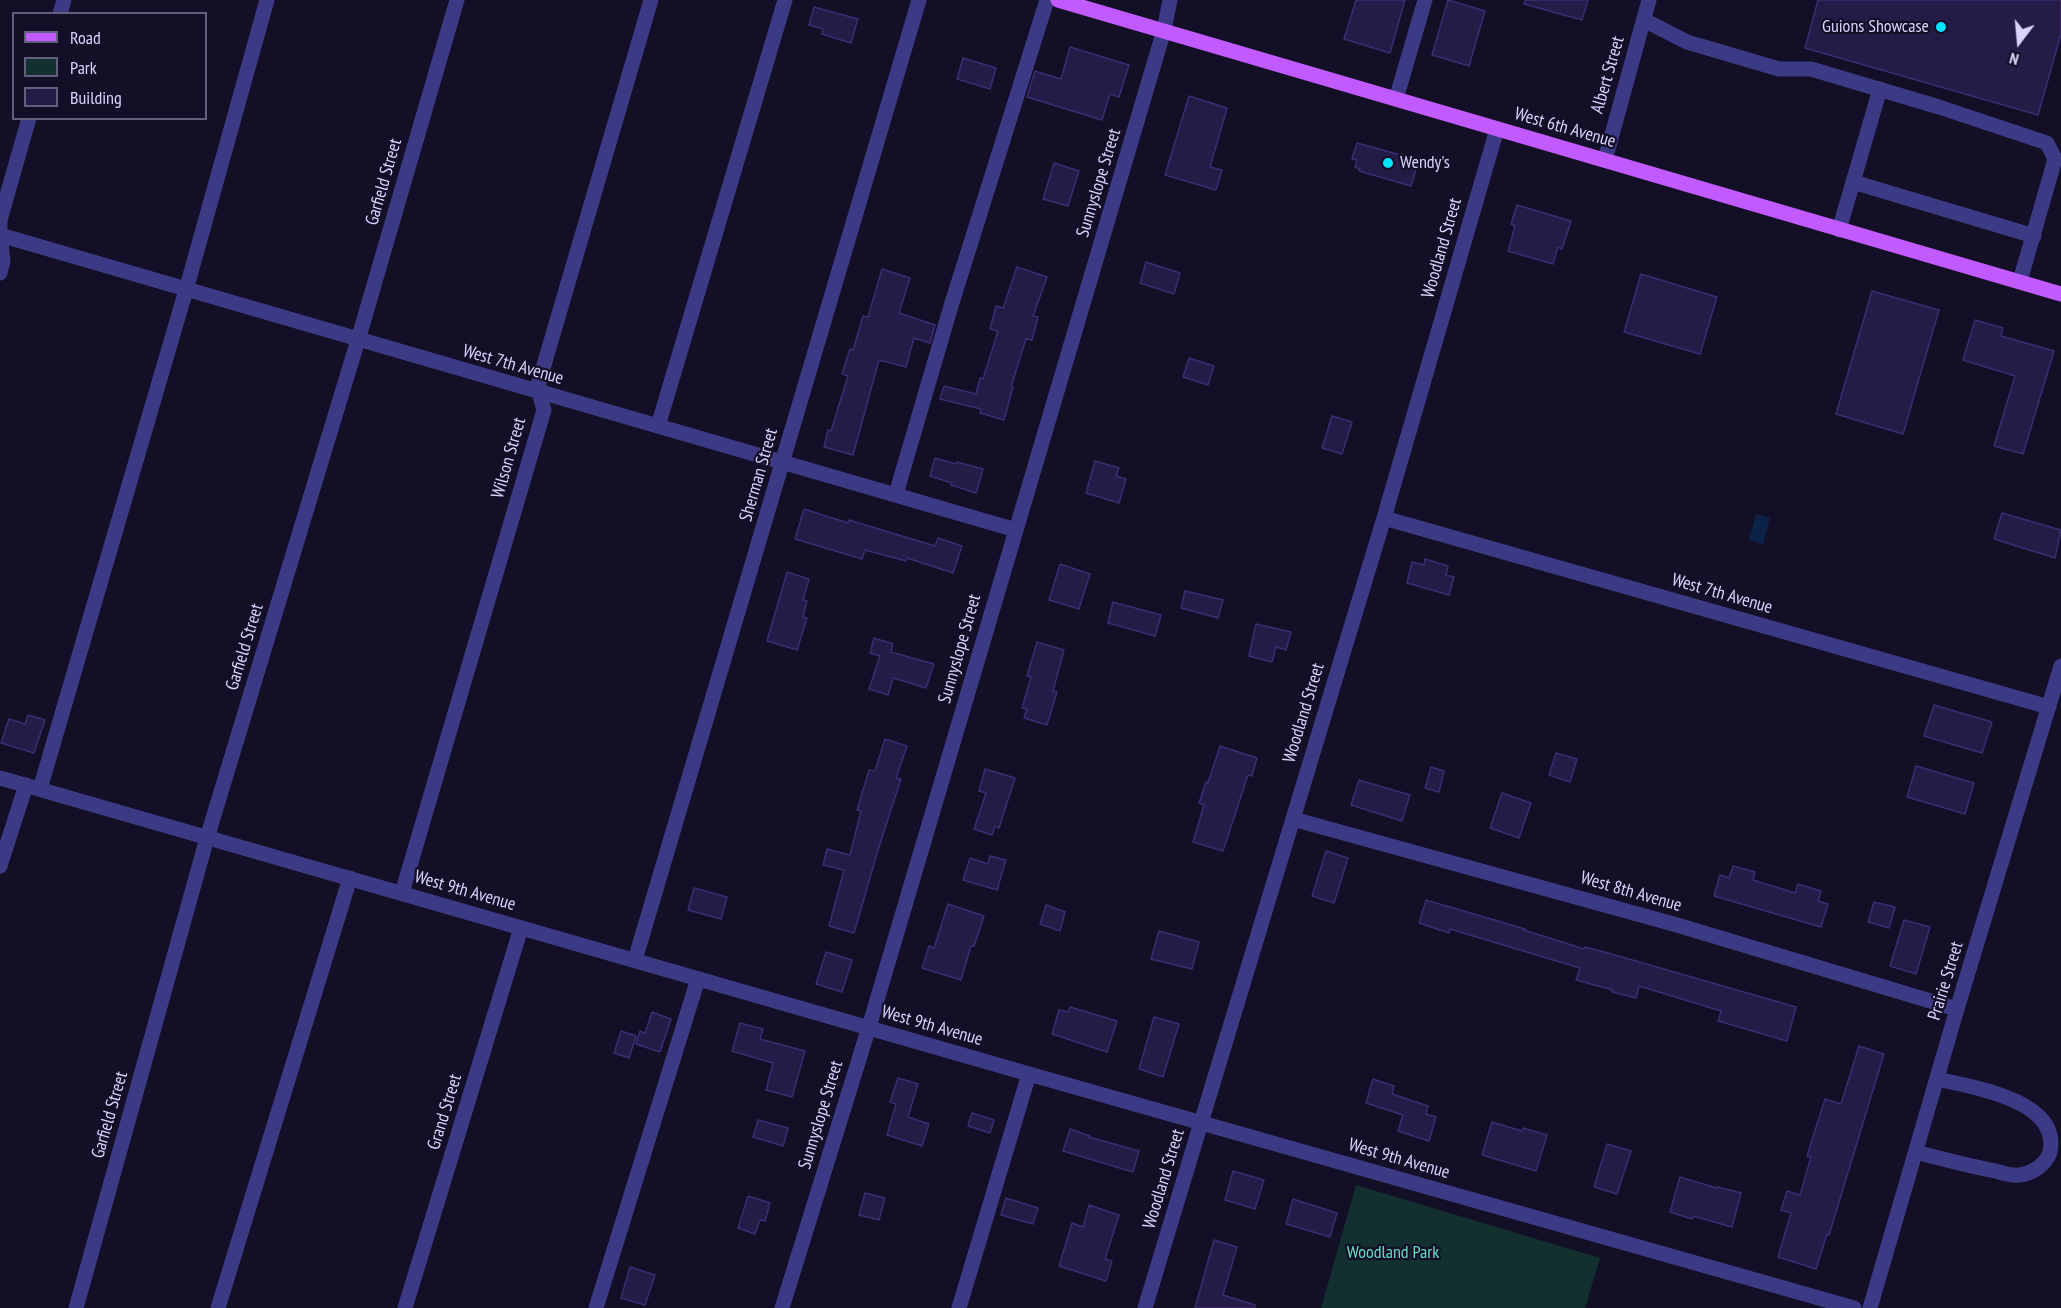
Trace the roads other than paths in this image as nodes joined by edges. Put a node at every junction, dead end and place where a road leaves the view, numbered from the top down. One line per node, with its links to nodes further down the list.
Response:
1 (267, 0): 25 (street)
2 (457, 0): 27 (street, Garfield Street)
3 (651, 0): 28 (street, Wilson Street)
4 (785, 0): 29 (street)
5 (919, 0): 30 (street, Sherman Street)
6 (1047, 0): 31 (street)
7 (1058, 0): 12 (main road, West 6th Avenue)
8 (1170, 0): 12 (street, Sunnyslope Street)
9 (1425, 0): 14 (street)
10 (1649, 0): 11 (street, Albert Street)
11 (1644, 20): 13 (street); 17 (street, Albert Street)
12 (1164, 30): 14 (main road, West 6th Avenue); 33 (street, Sunnyslope Street)
13 (1880, 89): 18 (street); 22 (street)
14 (1396, 99): 16 (main road, West 6th Avenue)
15 (28, 120): 19 (street)
16 (1497, 129): 17 (main road, West 6th Avenue); 32 (street, Woodland Street)
17 (1605, 160): 20 (main road, West 6th Avenue)
18 (1853, 182): 20 (street); 22 (street)
19 (0, 228)
20 (1839, 230): 24 (main road, West 6th Avenue)
21 (0, 235): 23 (street); 25 (street, West 7th Avenue)
22 (2034, 236): 24 (street)
23 (0, 273)
24 (2020, 281): 26 (main road, West 6th Avenue)
25 (186, 290): 27 (street, West 7th Avenue); 37 (street)
26 (2061, 294)
27 (358, 340): 28 (street, West 7th Avenue); 39 (street, Garfield Street)
28 (539, 393): 29 (street, West 7th Avenue); 42 (street, Wilson Street)
29 (658, 426): 30 (street, West 7th Avenue)
30 (783, 462): 31 (street, West 7th Avenue); 44 (street, Sherman Street)
31 (896, 494): 33 (street, West 7th Avenue)
32 (1384, 518): 35 (street, West 7th Avenue); 38 (street, Woodland Street)
33 (1016, 530): 47 (street, Sunnyslope Street)
34 (2061, 666): 35 (street, Prairie Street)
35 (2049, 707): 46 (street, Prairie Street)
36 (0, 778): 37 (street, West 9th Avenue)
37 (33, 787): 39 (street, West 9th Avenue); 40 (street)
38 (1293, 819): 46 (street, West 8th Avenue); 50 (street, Woodland Street)
39 (207, 838): 41 (street, West 9th Avenue); 52 (street, Garfield Street)
40 (0, 866)
41 (350, 879): 42 (street, West 9th Avenue); 53 (street)
42 (402, 893): 43 (street, West 9th Avenue)
43 (521, 927): 44 (street, West 9th Avenue); 54 (street, Grand Street)
44 (635, 960): 45 (street, West 9th Avenue)
45 (698, 979): 47 (street, West 9th Avenue); 55 (street)
46 (1957, 1009): 49 (street, Prairie Street)
47 (869, 1027): 48 (street, West 9th Avenue); 56 (street, Sunnyslope Street)
48 (1029, 1074): 50 (street, West 9th Avenue); 57 (street)
49 (1937, 1079): 51 (street, Prairie Street); 51 (street)
50 (1202, 1123): 58 (street, Woodland Street); 59 (street, West 9th Avenue)
51 (1916, 1152): 60 (street, Prairie Street)
52 (76, 1308)
53 (218, 1308)
54 (405, 1308)
55 (596, 1308)
56 (782, 1308)
57 (959, 1308)
58 (1145, 1308)
59 (1854, 1308)
60 (1870, 1308)

